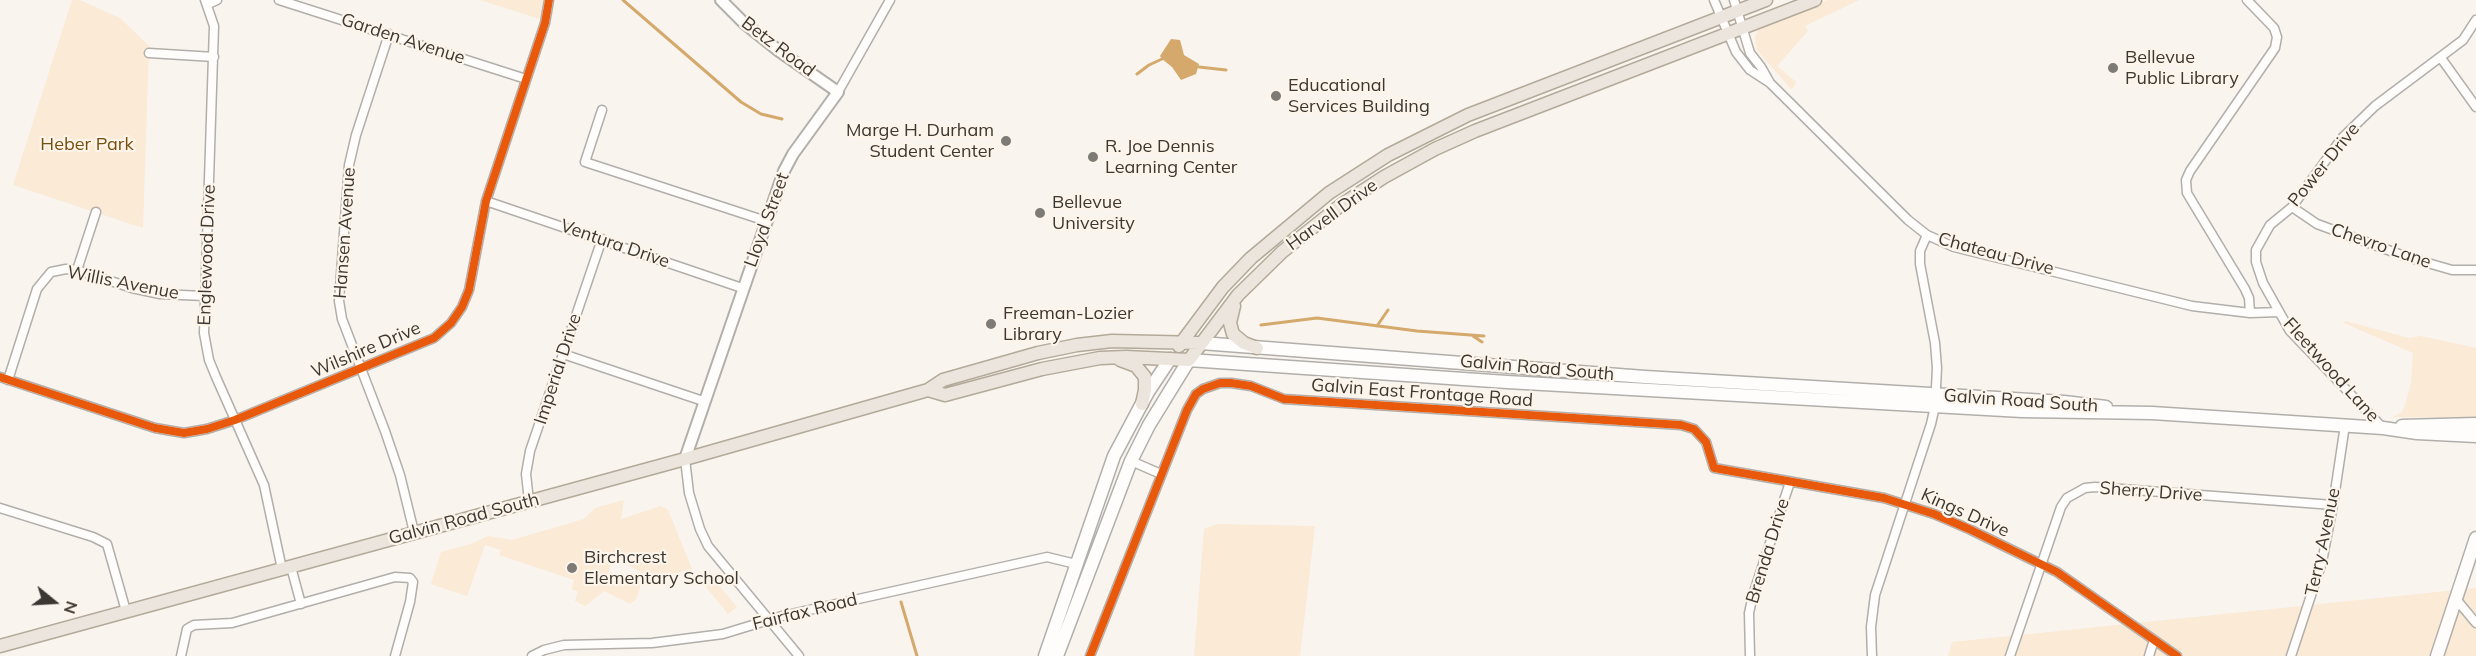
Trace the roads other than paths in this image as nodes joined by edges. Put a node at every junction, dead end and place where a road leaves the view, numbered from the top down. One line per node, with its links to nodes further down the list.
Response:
1 (279, 0): 14 (street, Garden Avenue)
2 (549, 0): 19 (street, Wilshire Drive)
3 (721, 0): 21 (street, Betz Road)
4 (890, 0): 21 (street, Lloyd Street)
5 (1714, 0): 11 (street, Chateau Drive)
6 (1766, 0): 10 (main road, Harvell Drive)
7 (1815, 0): 13 (main road, Harvell Drive)
8 (2247, 0): 36 (street)
9 (210, 1): 17 (street, Englewood Drive)
10 (1736, 5): 11 (main road, Harvell Drive); 13 (street, Chateau Drive)
11 (1722, 18): 15 (street, Chateau Drive); 37 (main road, Harvell Drive)
12 (2476, 20): 18 (street, Power Drive)
13 (1743, 27): 15 (main road, Harvell Drive); 20 (street, Chateau Drive)
14 (389, 34): 19 (street, Garden Avenue); 44 (street, Hansen Avenue)
15 (1728, 34): 20 (street, Chateau Drive); 33 (main road, Harvell Drive)
16 (149, 53): 17 (street)
17 (214, 57): 34 (street, Englewood Drive)
18 (2440, 58): 22 (street); 25 (street, Power Drive)
19 (526, 78): 24 (street, Wilshire Drive)
20 (1770, 83): 28 (street, Chateau Drive)
21 (838, 92): 27 (street, Lloyd Street)
22 (2476, 106)
23 (602, 110): 27 (street)
24 (486, 201): 29 (street, Ventura Drive); 44 (street, Wilshire Drive)
25 (2292, 207): 31 (street, Chevro Lane); 35 (street, Power Drive)
26 (96, 212): 30 (street)
27 (766, 221): 32 (street, Lloyd Street)
28 (1927, 235): 36 (street, Chateau Drive); 47 (street)
29 (602, 239): 32 (street, Ventura Drive); 40 (street, Imperial Drive)
30 (77, 270): 34 (street, Willis Avenue); 45 (street, Willis Avenue)
31 (2476, 270)
32 (742, 288): 48 (street, Lloyd Street)
33 (1238, 295): 38 (main road, Harvell Drive); 39 (main road)
34 (204, 296): 50 (street, Englewood Drive)
35 (2279, 312): 36 (street, Chateau Drive); 53 (street, Fleetwood Lane)
36 (2250, 313)
37 (1181, 342): 38 (main road, Galvin Road South); 42 (main road, Harvell Drive); 46 (main road, Galvin Road South)
38 (1201, 343): 39 (main road, Galvin Road South); 43 (main road, Harvell Drive)
39 (1257, 348): 47 (main road, Galvin Road South)
40 (563, 354): 48 (street); 60 (street, Imperial Drive)
41 (1113, 358): 42 (main road, Galvin Road South); 46 (main road, Galvin Road South); 49 (main road)
42 (1170, 359): 43 (main road, Galvin Road South); 49 (main road, Harvell Drive)
43 (1189, 360): 47 (main road, Galvin Road South); 56 (main road, Harvell Drive)
44 (361, 368): 50 (street, Wilshire Drive); 64 (street, Hansen Avenue)
45 (4, 379): 50 (street, Wilshire Drive)
46 (928, 390): 55 (main road, Galvin Road South)
47 (1935, 400): 52 (main road, Galvin Road South); 61 (street)
48 (704, 401): 55 (street, Lloyd Street)
49 (1142, 404): 66 (main road, Harvell Drive)
50 (235, 420): 68 (street, Englewood Drive)
51 (2476, 424): 53 (main road, Galvin Road South)
52 (2345, 425): 53 (main road, Galvin Road South); 62 (street, Terry Avenue)
53 (2383, 428): 54 (main road, Galvin Road South)
54 (2476, 436)
55 (685, 459): 60 (main road, Galvin Road South); 72 (street)
56 (1131, 461): 58 (street); 81 (main road, Harvell Drive)
57 (1714, 468): 58 (street, Galvin East Frontage Road); 59 (street, Kings Drive)
58 (1161, 474): 82 (street, Galvin East Frontage Road)
59 (1790, 482): 61 (street, Kings Drive); 83 (street, Brenda Drive)
60 (529, 501): 64 (main road, Galvin Road South)
61 (1904, 503): 67 (street, Kings Drive); 84 (street)
62 (2333, 505): 67 (street, Sherry Drive); 88 (street, Terry Avenue)
63 (0, 508): 71 (street)
64 (414, 532): 68 (main road, Galvin Road South)
65 (2476, 538): 69 (main road)
66 (1076, 564): 72 (street, Fairfax Road); 80 (main road, Harvell Drive)
67 (2040, 564): 74 (street, Kings Drive); 85 (street, Sherry Drive)
68 (287, 568): 70 (street, Englewood Drive); 71 (main road, Galvin Road South)
69 (2456, 599): 73 (street); 89 (main road)
70 (301, 604): 76 (street); 77 (street)
71 (126, 611): 75 (main road, Galvin Road South)
72 (767, 620): 78 (street, Fairfax Road); 79 (street)
73 (2476, 623)
74 (2154, 640): 86 (street); 87 (street, Kings Drive)
75 (0, 646)
76 (181, 656)
77 (395, 656)
78 (532, 656)
79 (799, 656)
80 (1045, 656)
81 (1057, 656)
82 (1090, 656)
83 (1750, 656)
84 (1872, 656)
85 (2010, 656)
86 (2148, 656)
87 (2177, 656)
88 (2291, 656)
89 (2438, 656)

